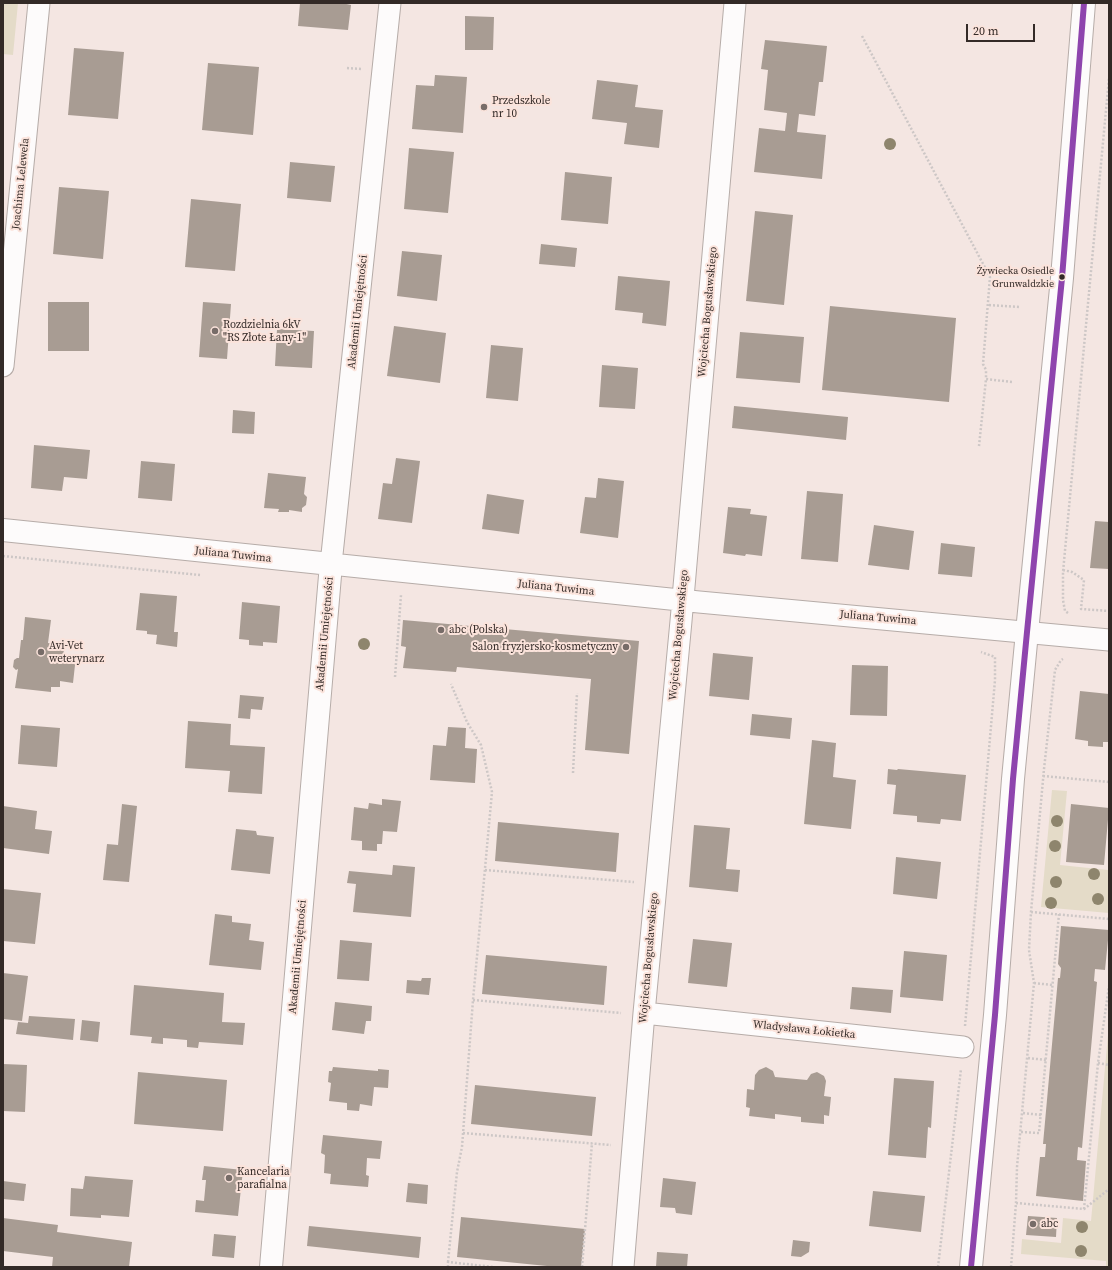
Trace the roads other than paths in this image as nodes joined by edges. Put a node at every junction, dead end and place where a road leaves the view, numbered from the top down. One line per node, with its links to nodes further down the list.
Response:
1 (39, 3): 5 (street, Joachima Lelewela)
2 (390, 3): 7 (street, Akademii Umiejętności)
3 (735, 3): 8 (street, Wojciecha Bogusławskiego)
4 (1084, 3): 9 (main road)
5 (3, 366)
6 (3, 530): 7 (main road, Juliana Tuwima)
7 (331, 564): 8 (street, Juliana Tuwima); 13 (main road, Akademii Umiejętności)
8 (682, 601): 9 (street, Juliana Tuwima); 11 (street, Wojciecha Bogusławskiego)
9 (1027, 632): 10 (street, Juliana Tuwima); 15 (main road)
10 (1109, 640)
11 (644, 1013): 12 (street, Wladysława Łokietka); 14 (street, Wojciecha Bogusławskiego)
12 (963, 1047)
13 (271, 1267)
14 (623, 1267)
15 (971, 1267)

